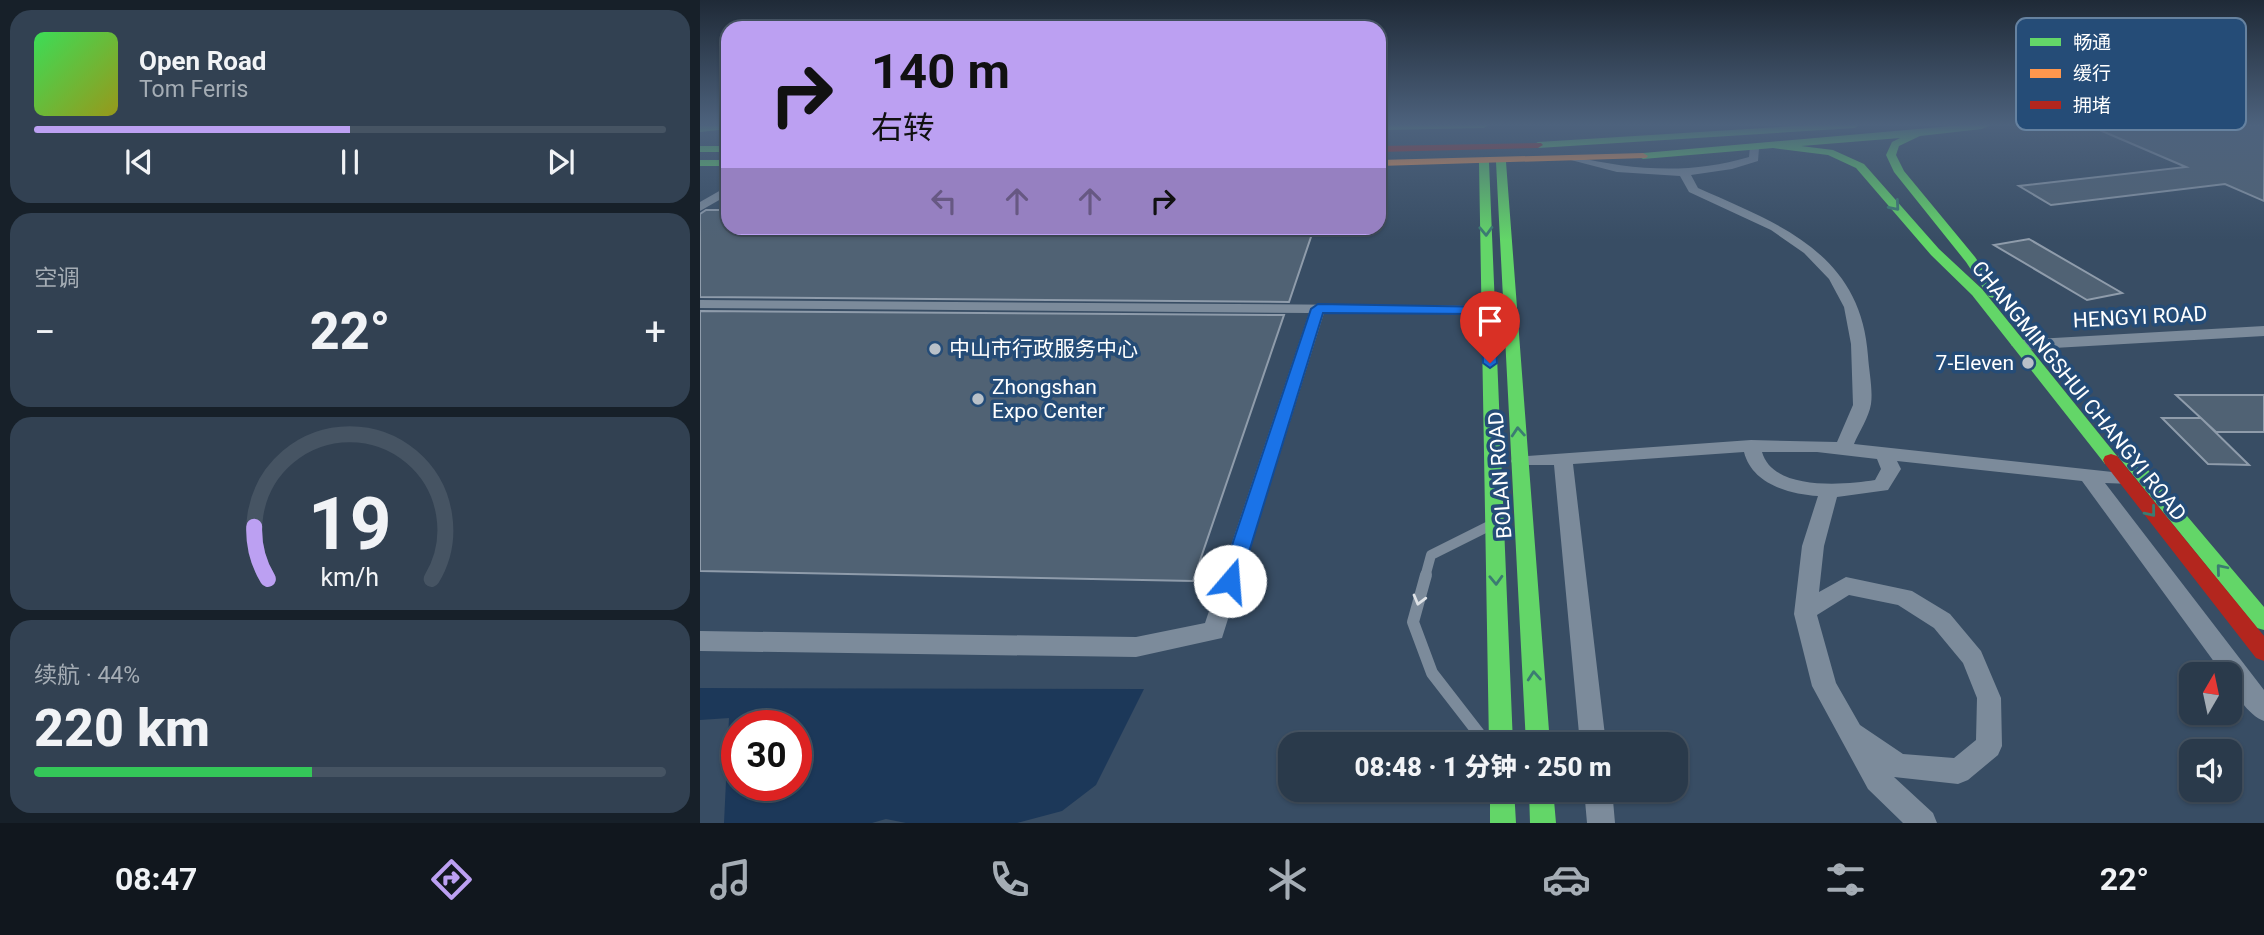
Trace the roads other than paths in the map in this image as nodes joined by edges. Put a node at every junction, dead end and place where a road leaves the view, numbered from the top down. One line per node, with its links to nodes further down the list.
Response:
1 (1492, 163): 12 (main road, BOLAN ROAD, one-way to 12)
2 (1492, 163): 19 (main road, BOLAN ROAD, one-way to 2)
3 (1594, 163): 7 (street)
4 (1742, 163): 7 (street)
5 (1857, 163): 14 (main road, CHANGMINGSHUI CHANGYI ROAD, one-way to 14)
6 (1895, 163): 14 (main road, CHANGMINGSHUI CHANGYI ROAD)
7 (1684, 172): 16 (street)
8 (721, 194): 9 (street)
9 (700, 207)
10 (700, 304): 11 (street)
11 (1318, 309): 12 (street); 26 (street)
12 (1489, 310): 23 (main road, BOLAN ROAD)
13 (2264, 331): 14 (street, HENGYI ROAD)
14 (2027, 344): 21 (main road, CHANGMINGSHUI CHANGYI ROAD); 25 (main road, CHANGMINGSHUI CHANGYI ROAD, one-way to 14)
15 (1751, 446): 16 (street); 18 (street); 22 (street)
16 (1843, 449): 17 (street)
17 (1885, 454): 20 (street); 22 (street)
18 (1563, 458): 19 (street); 32 (street)
19 (1520, 461): 23 (main road, BOLAN ROAD)
20 (2088, 475): 21 (street); 28 (street)
21 (2124, 479): 27 (main road, CHANGMINGSHUI CHANGYI ROAD, one-way to 27)
22 (1829, 491): 24 (street)
23 (1509, 524): 29 (lane, one-way to 29); 30 (main road, BOLAN ROAD, one-way to 30); 31 (main road, BOLAN ROAD, one-way to 23)
24 (1807, 611): 33 (street); 33 (street)
25 (2264, 622)
26 (700, 641)
27 (2264, 652)
28 (2264, 710)
29 (1478, 732)
30 (1501, 732)
31 (1536, 732)
32 (1592, 732)
33 (1851, 733): 40 (street)
34 (1503, 802): 37 (main road)
35 (1542, 802): 38 (main road)
36 (1599, 802): 39 (street)
37 (1503, 823)
38 (1543, 823)
39 (1601, 823)
40 (1923, 823)

